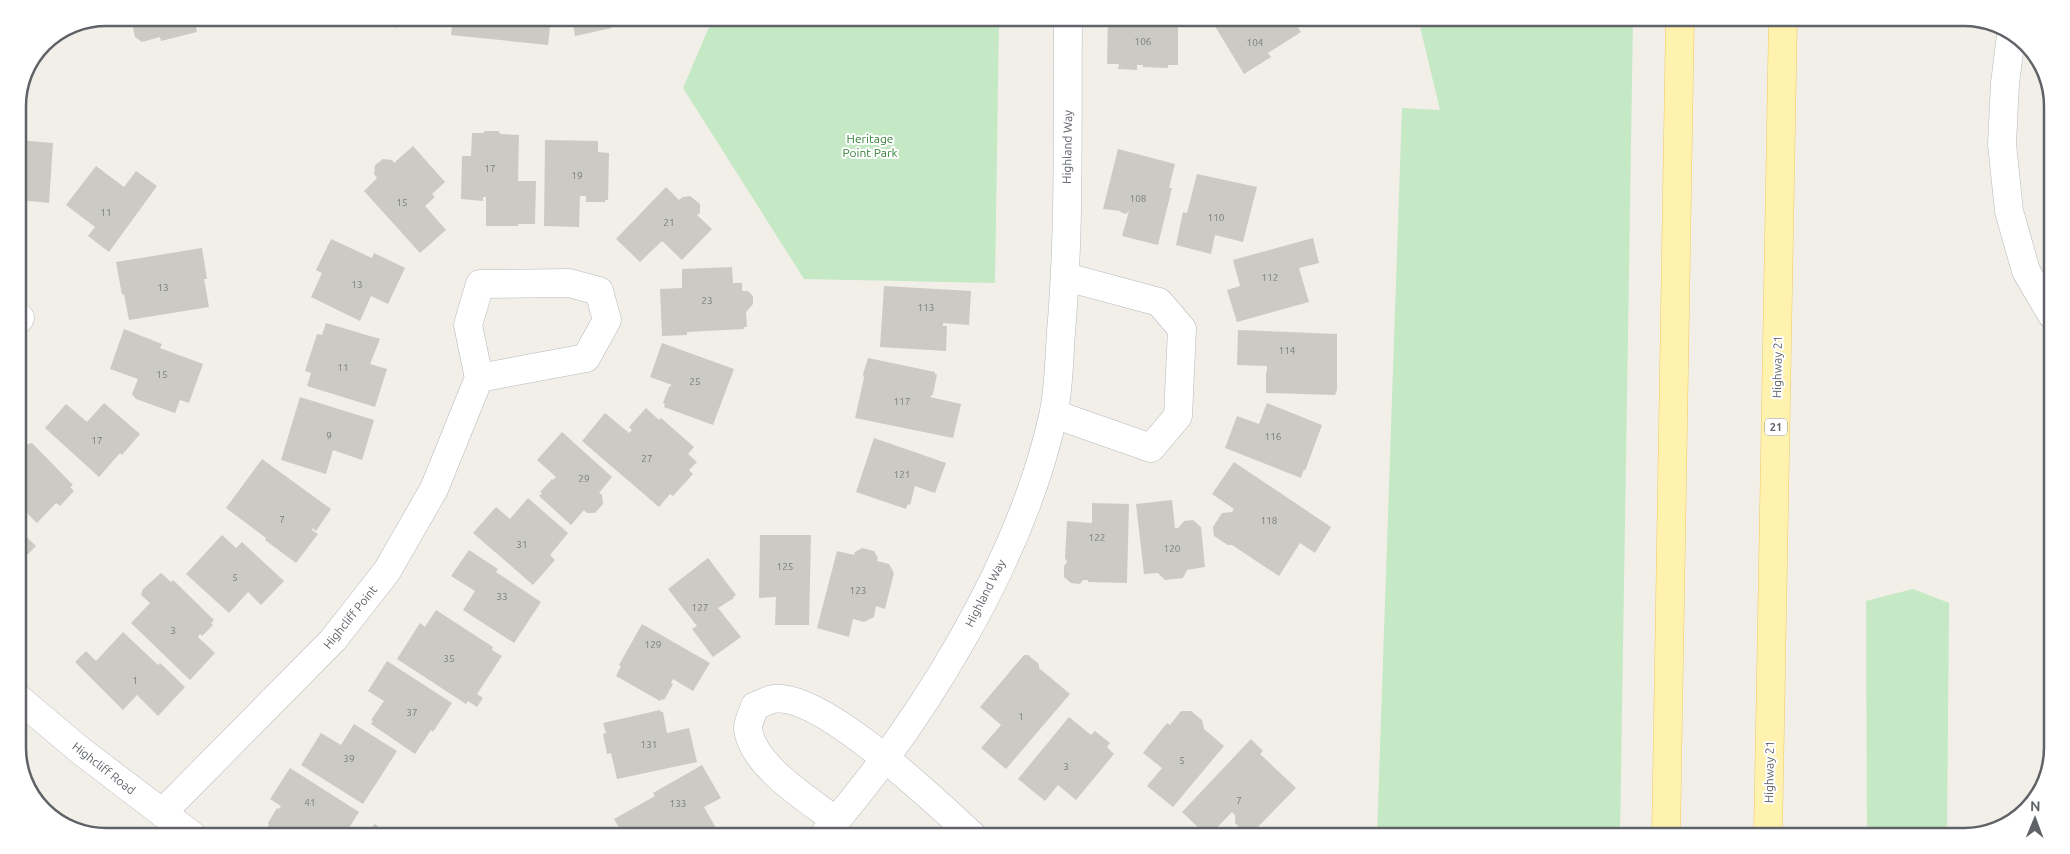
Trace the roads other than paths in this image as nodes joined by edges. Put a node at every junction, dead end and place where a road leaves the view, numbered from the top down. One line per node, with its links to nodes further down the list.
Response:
1 (1068, 26): 5 (street, Highland Way)
2 (1680, 26): 16 (main road)
3 (1783, 26): 17 (main road, Highway 21 / 21)
4 (2010, 42): 6 (street)
5 (1066, 277): 8 (street, Highland Way); 8 (street)
6 (2044, 302)
7 (479, 378): 7 (street); 11 (street, Highcliff Point)
8 (1054, 414): 10 (street, Highland Way)
9 (26, 705): 11 (street, Highcliff Road)
10 (886, 758): 13 (street, Highland Way); 14 (street, Highland Way); 15 (street)
11 (162, 813): 12 (street, Highcliff Road)
12 (182, 828)
13 (828, 828)
14 (830, 828)
15 (964, 828)
16 (1666, 828)
17 (1768, 828)

